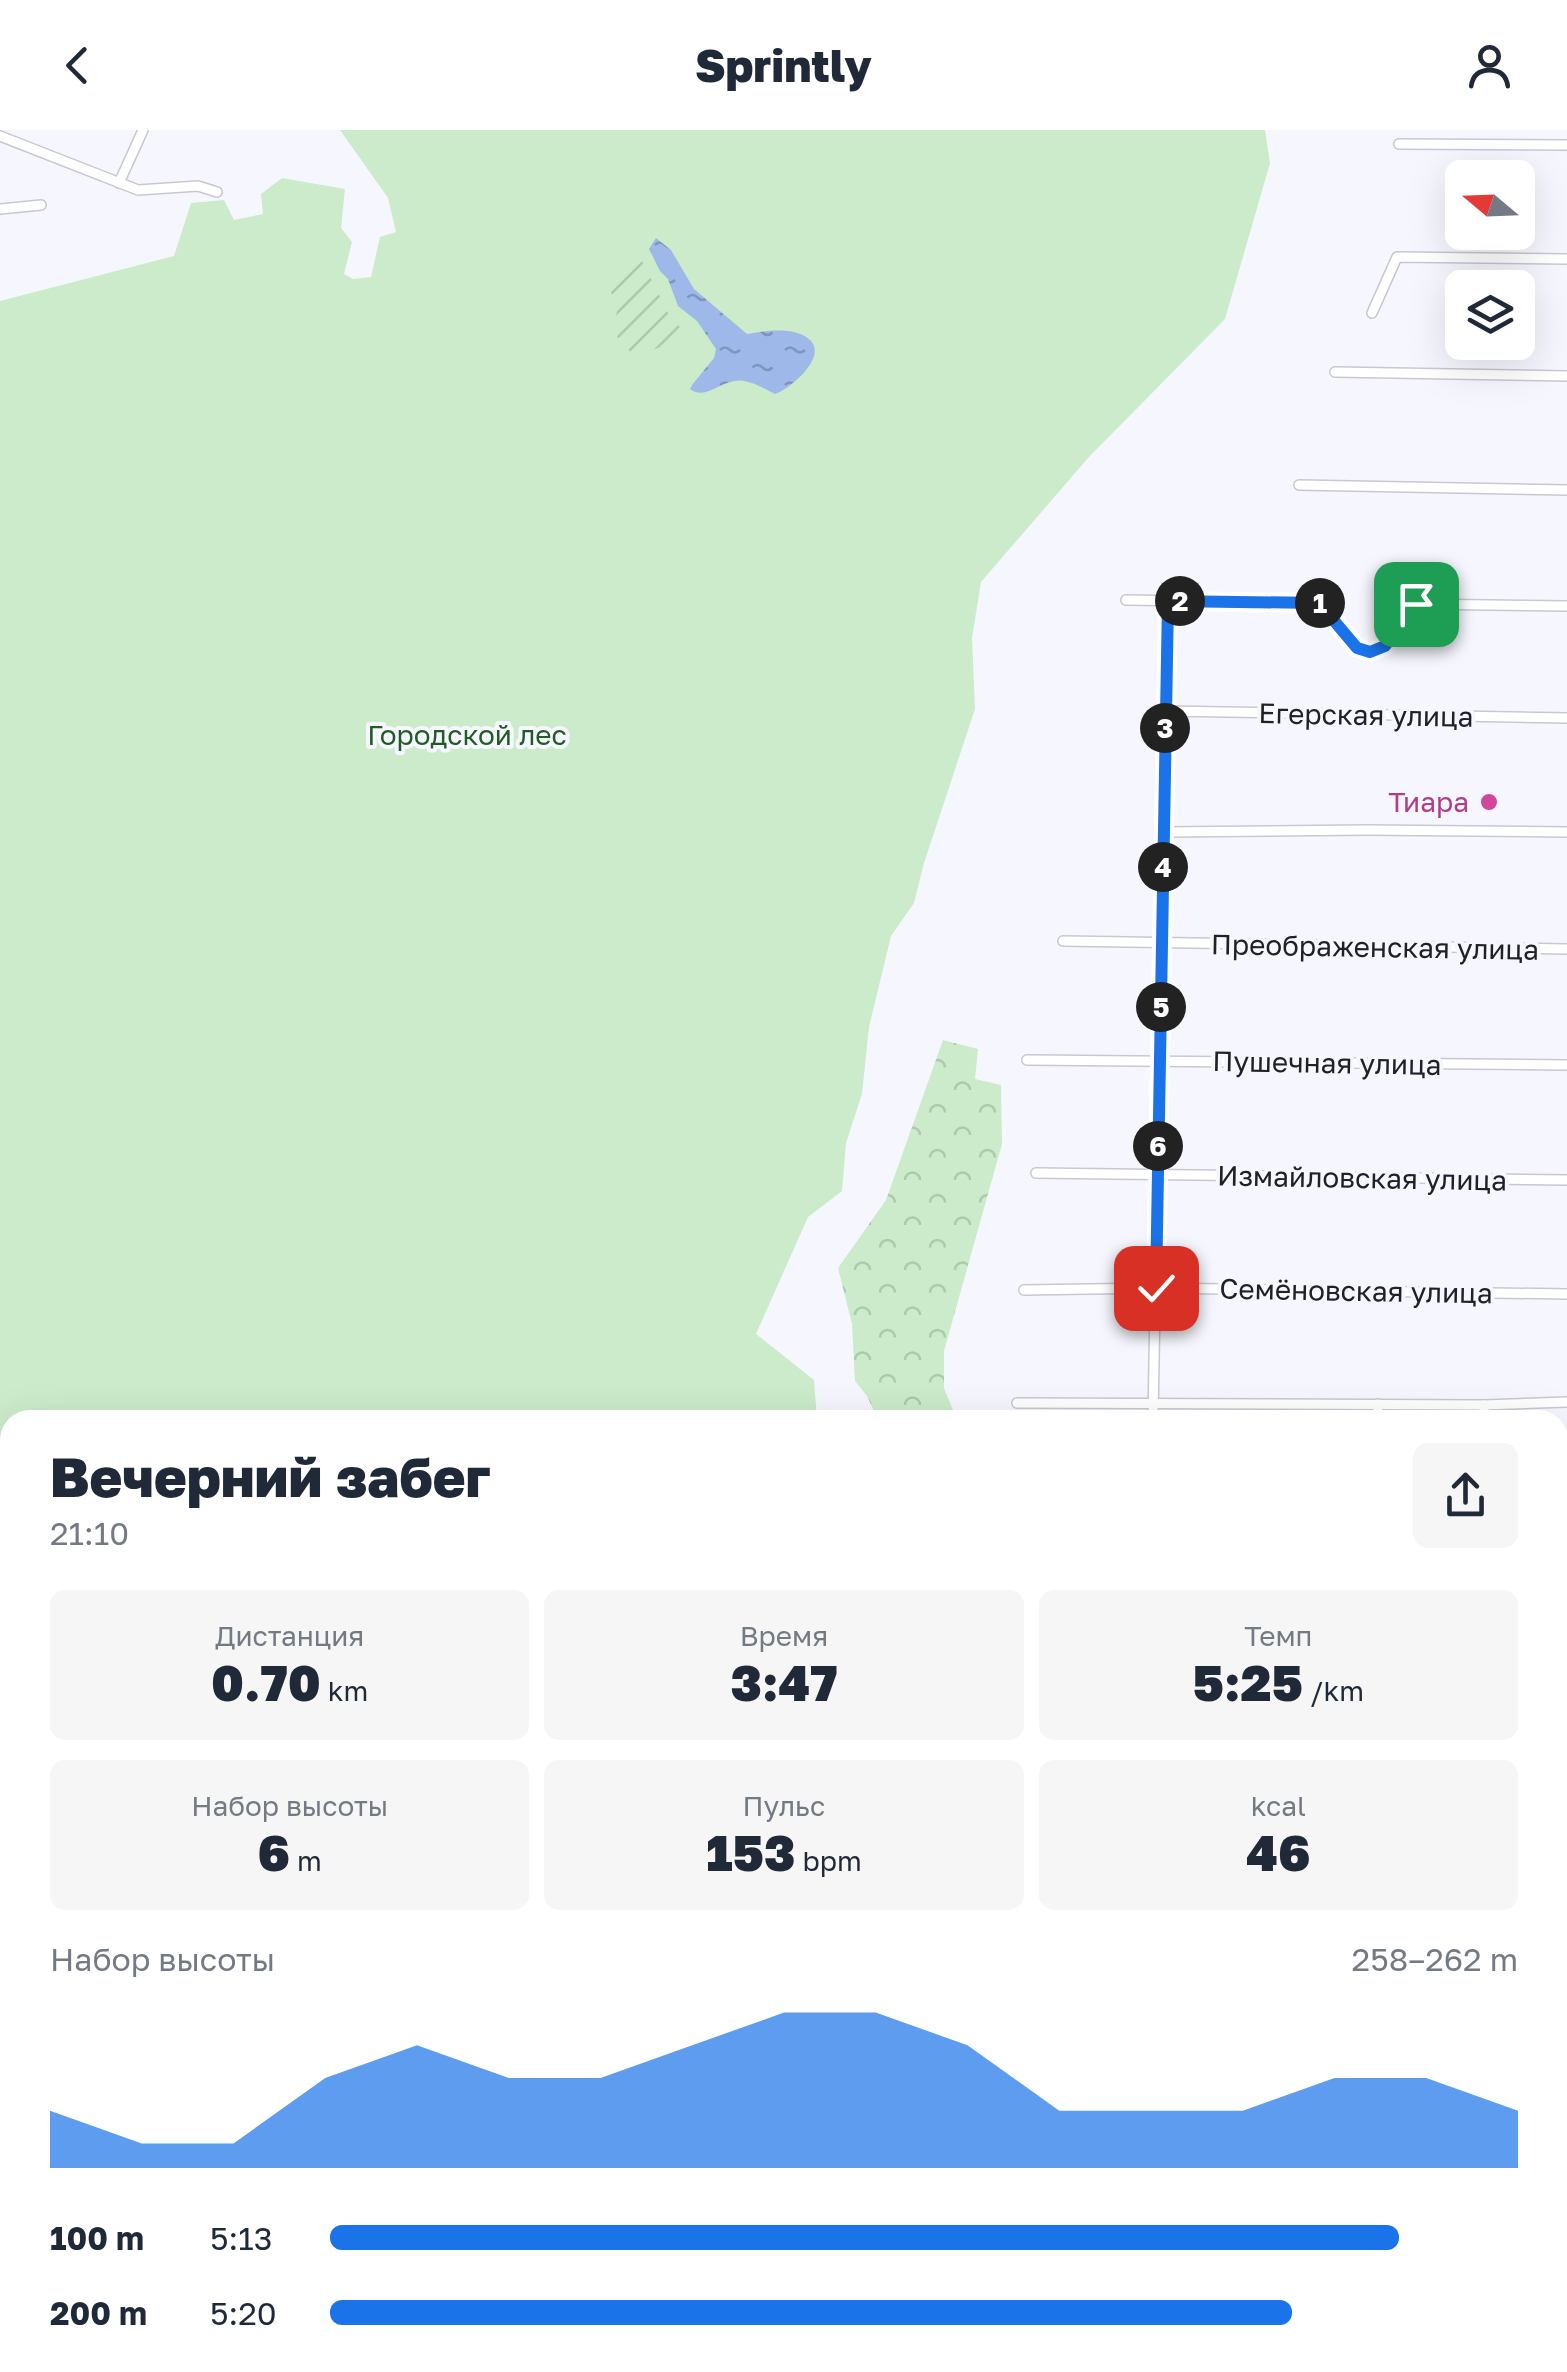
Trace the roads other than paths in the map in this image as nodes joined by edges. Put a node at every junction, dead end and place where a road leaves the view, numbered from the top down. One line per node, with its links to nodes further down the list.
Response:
1 (19, 130): 4 (street)
2 (143, 130): 7 (street)
3 (0, 136): 4 (street)
4 (14, 142): 7 (street)
5 (1400, 144): 6 (street)
6 (1567, 145)
7 (118, 182): 8 (street)
8 (217, 192)
9 (41, 205): 10 (street)
10 (0, 209)
11 (1567, 260): 12 (street)
12 (1372, 313)
13 (1335, 372): 14 (street)
14 (1567, 376)
15 (1299, 485): 16 (street)
16 (1567, 490)
17 (1126, 600): 18 (street)
18 (1168, 601): 19 (street); 20 (street)
19 (1567, 606)
20 (1166, 712): 21 (street, Егерская улица); 22 (street)
21 (1567, 718)
22 (1164, 832): 23 (street); 25 (street)
23 (1567, 832)
24 (1063, 941): 25 (street, Преображенская улица)
25 (1162, 944): 26 (street, Преображенская улица); 28 (street)
26 (1567, 949)
27 (1027, 1060): 28 (street, Пушечная улица)
28 (1160, 1061): 29 (street, Пушечная улица); 31 (street)
29 (1567, 1065)
30 (1036, 1173): 31 (street, Измайловская улица)
31 (1158, 1176): 32 (street, Измайловская улица); 33 (street)
32 (1567, 1180)
33 (1156, 1288): 34 (street, Семёновская улица); 35 (street, Семёновская улица); 38 (street)
34 (1024, 1290)
35 (1567, 1294)
36 (1567, 1402): 40 (street)
37 (1017, 1403): 38 (street)
38 (1154, 1404): 39 (street); 41 (street)
39 (1378, 1404): 40 (street); 42 (street)
40 (1484, 1405): 43 (street)
41 (1154, 1410)
42 (1378, 1410)
43 (1484, 1410)

